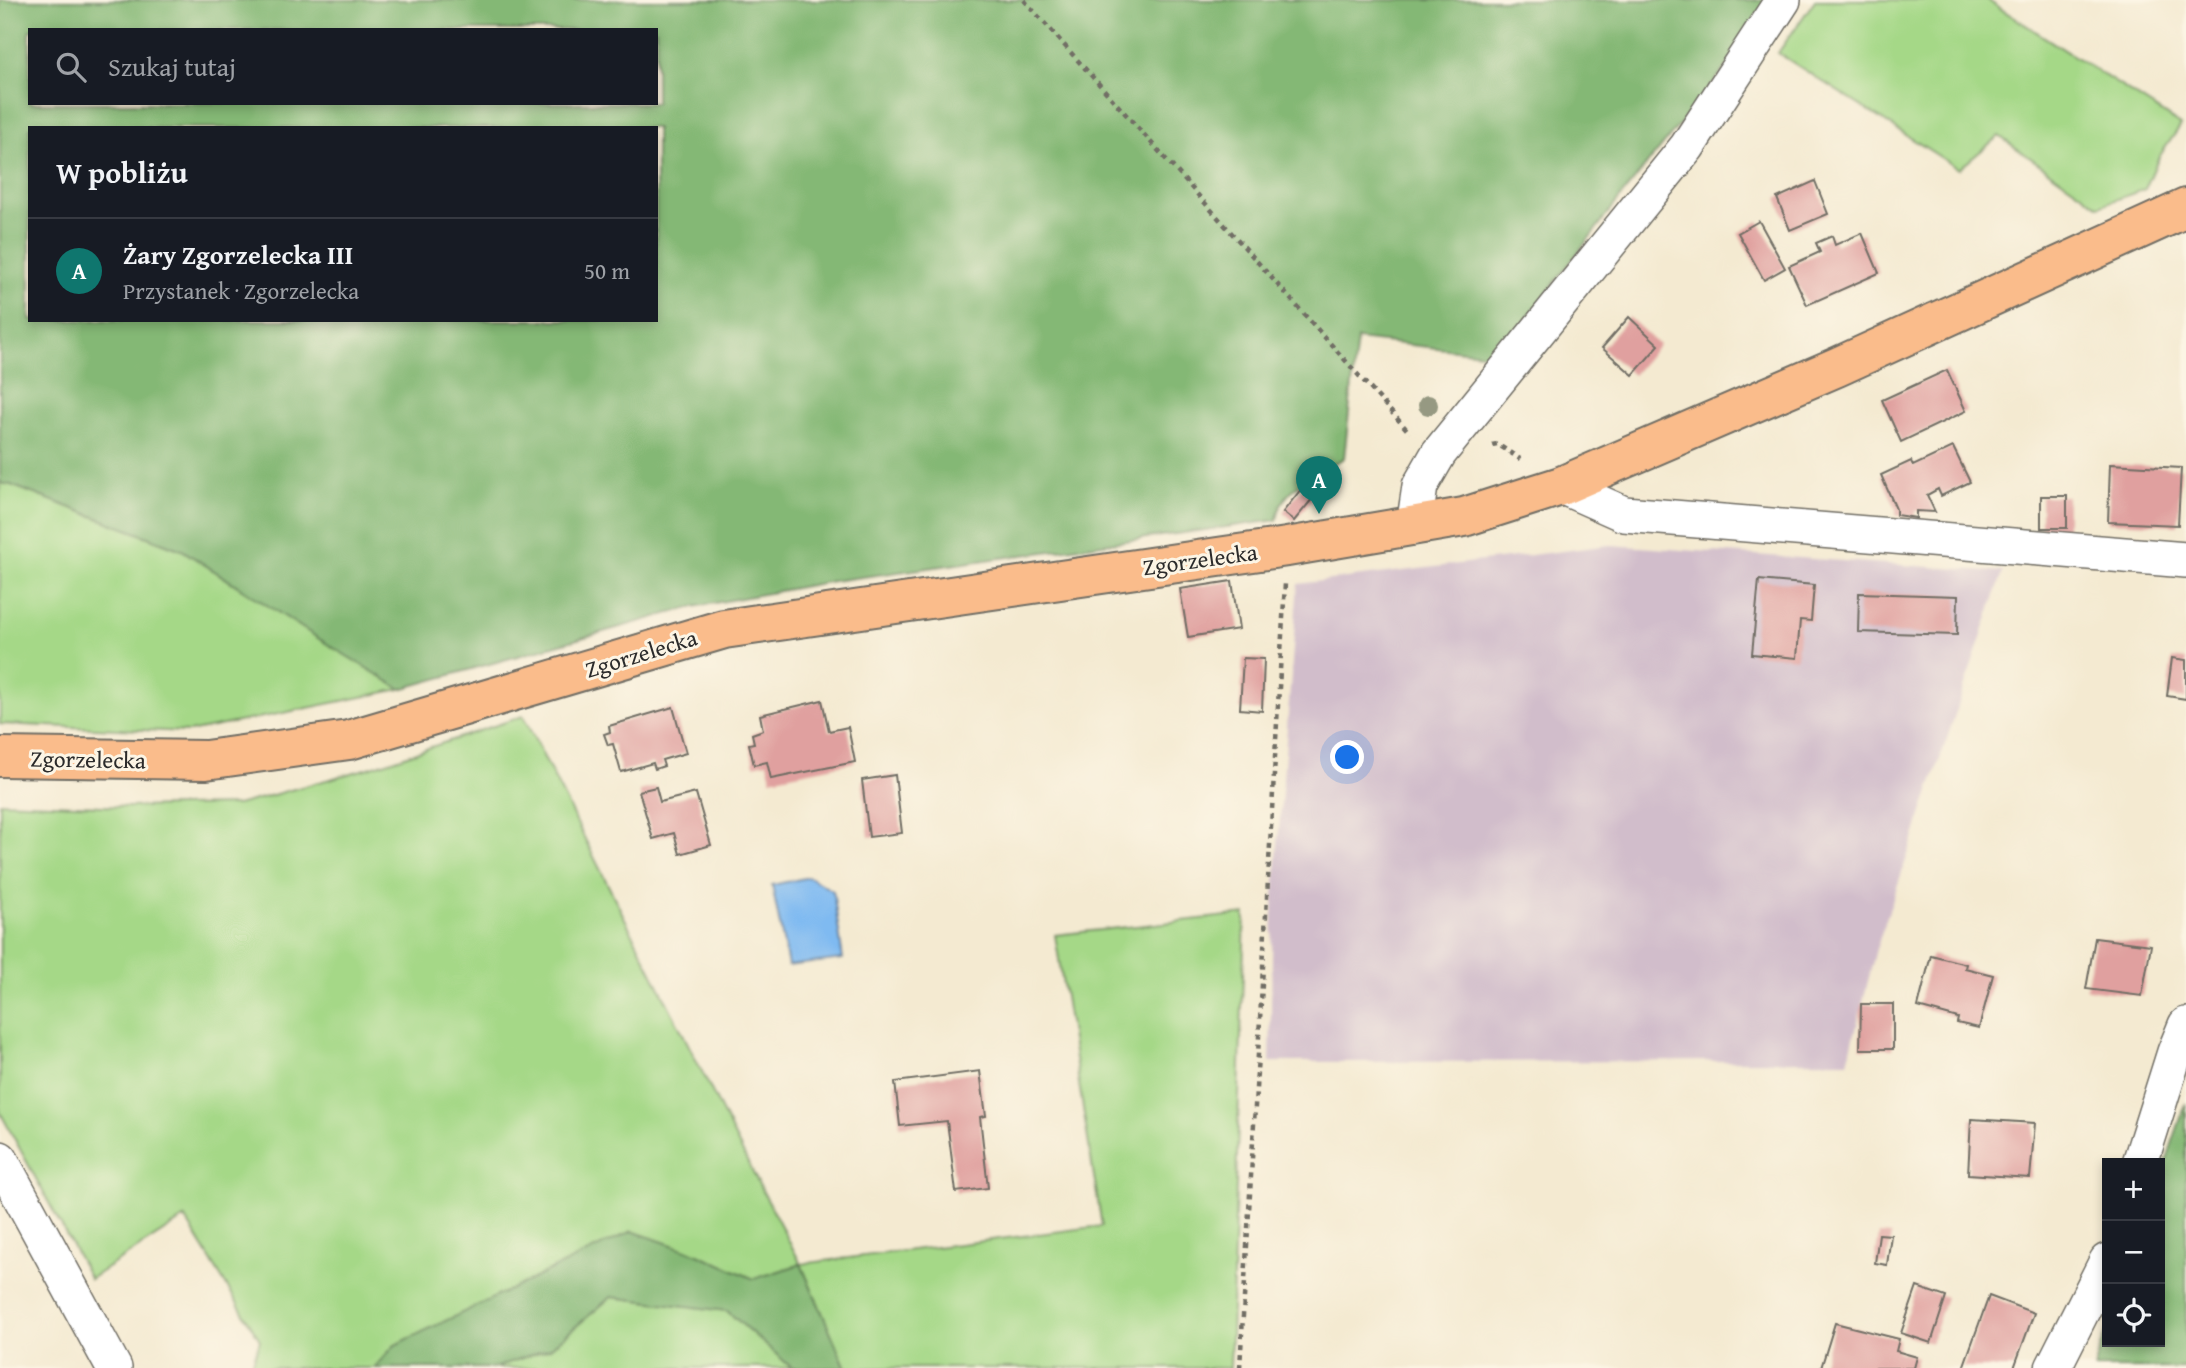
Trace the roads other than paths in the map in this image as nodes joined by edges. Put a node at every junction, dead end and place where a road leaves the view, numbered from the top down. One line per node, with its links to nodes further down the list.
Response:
1 (1783, 0): 4 (street)
2 (2186, 208): 3 (main road, Zgorzelecka)
3 (1561, 486): 4 (main road, Zgorzelecka); 5 (street)
4 (1414, 527): 6 (main road, Zgorzelecka)
5 (2186, 560)
6 (0, 757)
7 (2186, 1025): 8 (street)
8 (2142, 1158)
9 (0, 1159): 11 (street)
10 (2102, 1271): 12 (street)
11 (114, 1368)
12 (2053, 1368)

